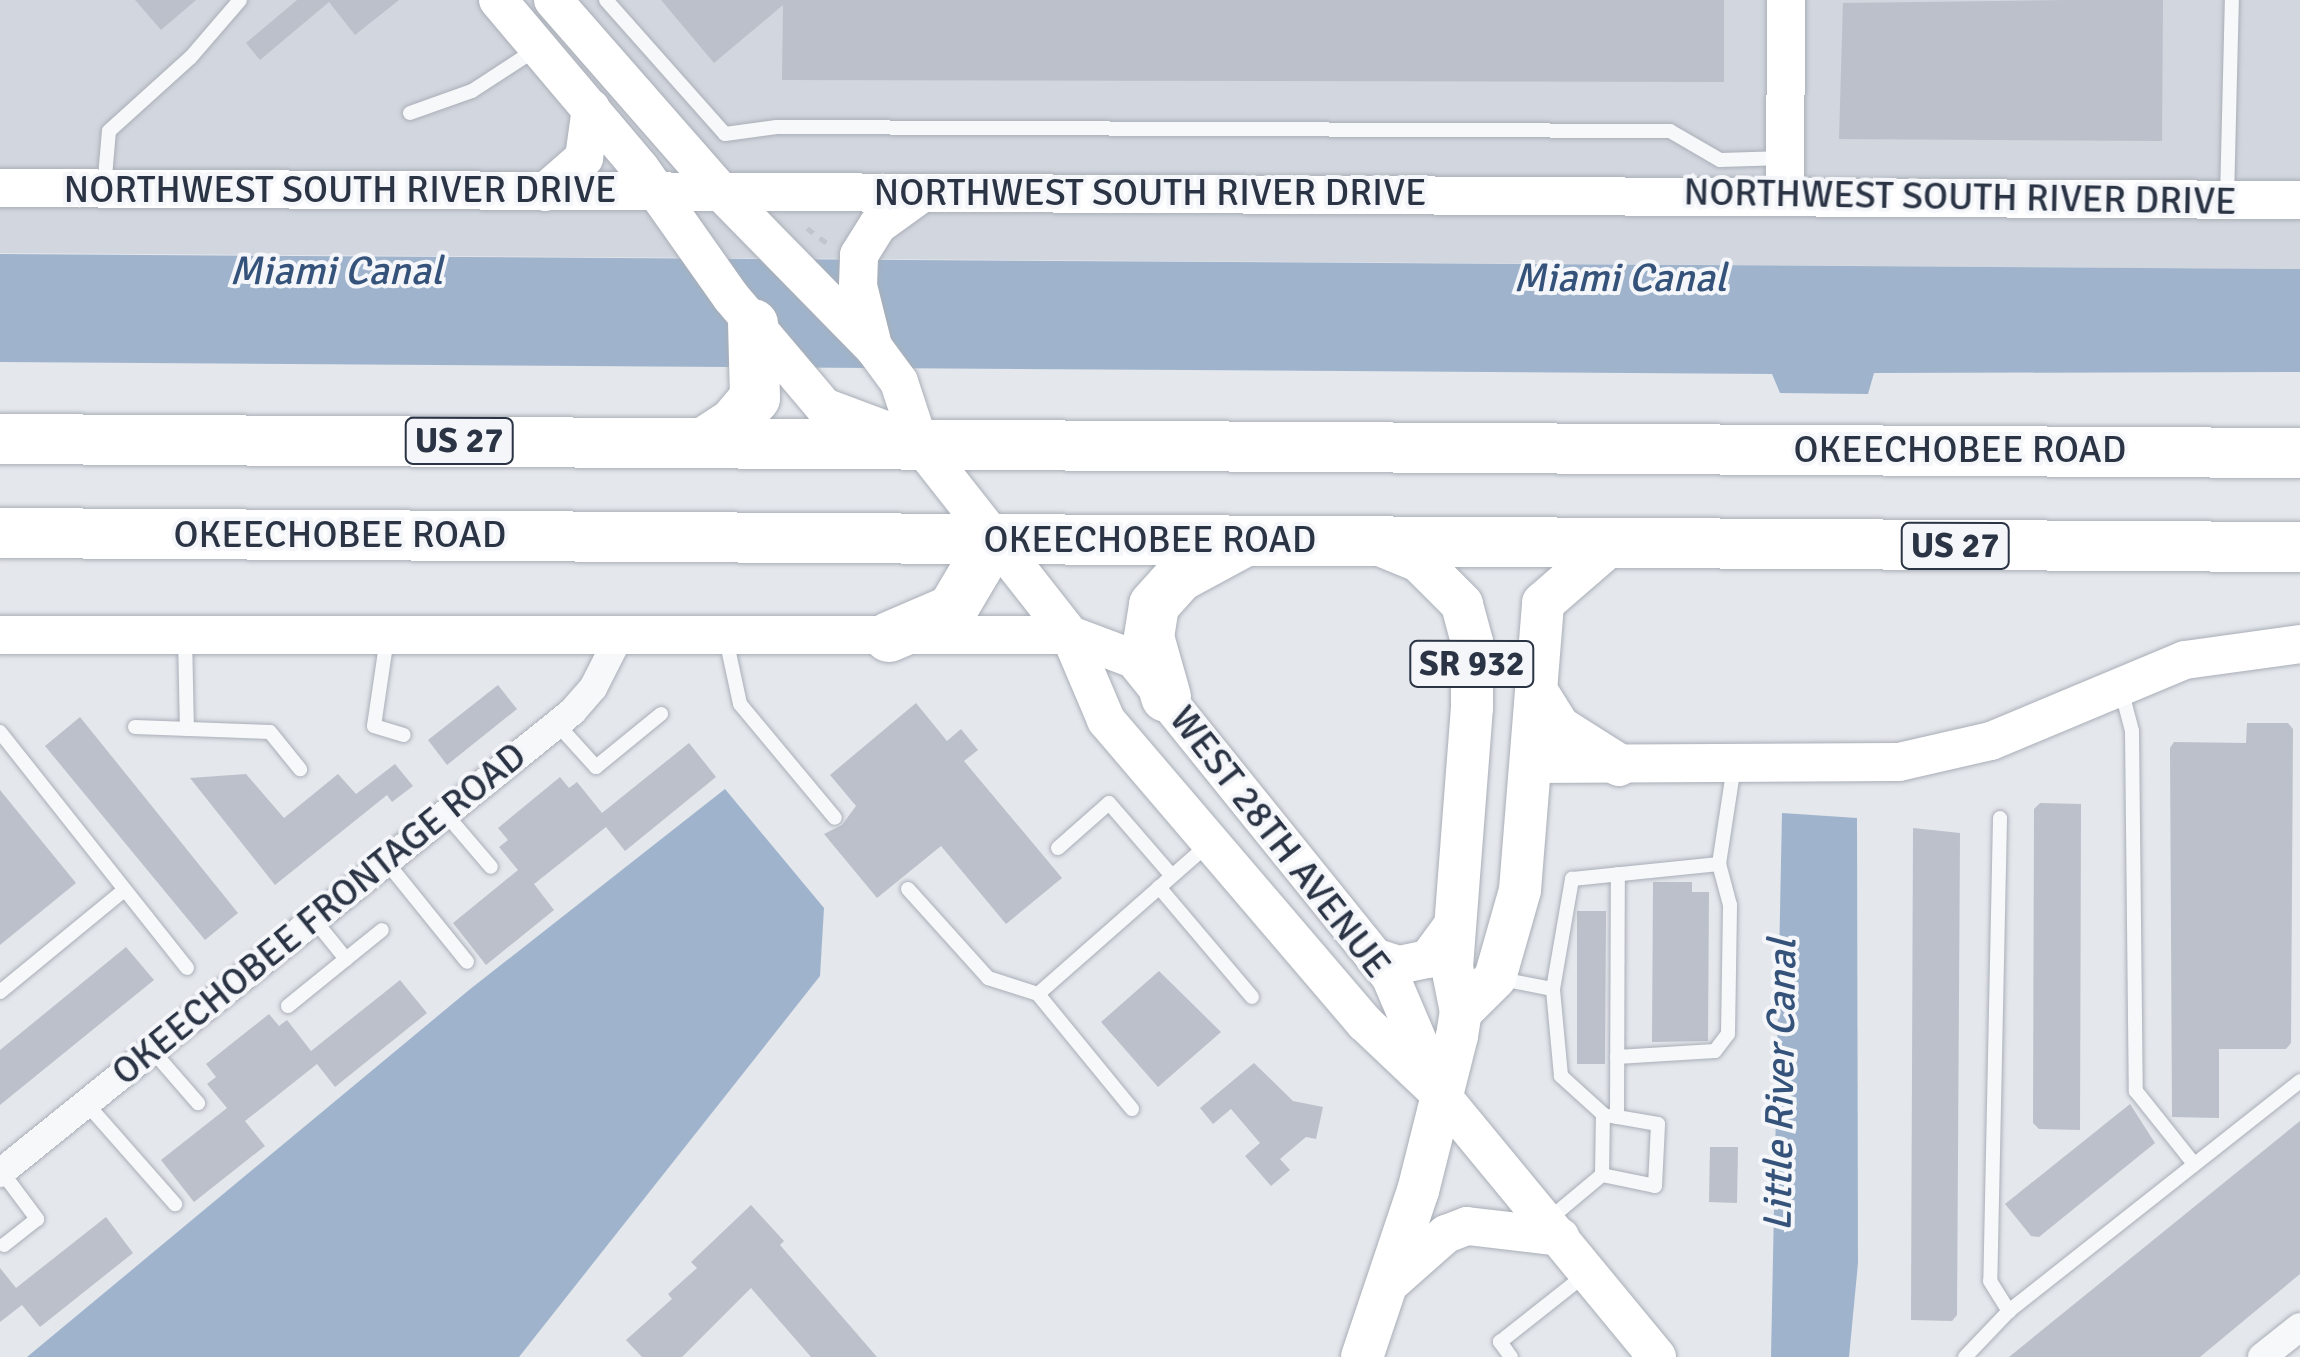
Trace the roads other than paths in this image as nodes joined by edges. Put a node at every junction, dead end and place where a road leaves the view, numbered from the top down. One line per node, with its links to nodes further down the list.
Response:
1 (240, 0): 12 (lane)
2 (498, 0): 7 (street)
3 (554, 0): 16 (street, WEST 28TH AVENUE)
4 (606, 0): 10 (lane)
5 (1786, 0): 10 (street)
6 (2232, 0): 17 (lane)
7 (538, 47): 8 (street); 9 (lane)
8 (591, 108): 13 (street); 14 (street)
9 (410, 113)
10 (1785, 176): 15 (street, NORTHWEST SOUTH RIVER DRIVE); 17 (street, NORTHWEST SOUTH RIVER DRIVE)
11 (0, 188): 12 (street, NORTHWEST SOUTH RIVER DRIVE)
12 (104, 189): 13 (street, NORTHWEST SOUTH RIVER DRIVE)
13 (545, 192): 14 (street, NORTHWEST SOUTH RIVER DRIVE)
14 (656, 193): 16 (street, NORTHWEST SOUTH RIVER DRIVE); 19 (street)
15 (922, 193): 16 (street, NORTHWEST SOUTH RIVER DRIVE); 20 (street)
16 (723, 194): 20 (street, WEST 28TH AVENUE)
17 (2227, 199): 18 (street, NORTHWEST SOUTH RIVER DRIVE)
18 (2300, 200)
19 (753, 324): 21 (highway)
20 (874, 348): 24 (street, WEST 28TH AVENUE)
21 (777, 376): 23 (highway); 24 (street)
22 (0, 439): 23 (highway, OKEECHOBEE ROAD / US 27)
23 (705, 442): 24 (highway, OKEECHOBEE ROAD / US 27)
24 (918, 442): 25 (highway, OKEECHOBEE ROAD / US 27); 27 (street, WEST 28TH AVENUE)
25 (2300, 453)
26 (0, 533): 27 (highway, OKEECHOBEE ROAD / US 27)
27 (994, 539): 28 (highway, OKEECHOBEE ROAD / US 27); 34 (street, WEST 28TH AVENUE); 35 (highway)
28 (1246, 540): 29 (highway, OKEECHOBEE ROAD / US 27); 42 (highway)
29 (1370, 541): 30 (highway, OKEECHOBEE ROAD / US 27); 56 (main road, SR 932)
30 (1610, 545): 31 (highway, OKEECHOBEE ROAD / US 27); 41 (main road, SR 932)
31 (2300, 547)
32 (0, 635): 33 (street)
33 (185, 636): 36 (street); 46 (lane)
34 (1070, 636): 35 (street); 42 (street, WEST 28TH AVENUE); 57 (street, WEST 28TH AVENUE)
35 (889, 637): 38 (street)
36 (387, 638): 37 (street); 48 (lane)
37 (618, 639): 38 (street); 44 (street, OKEECHOBEE FRONTAGE ROAD)
38 (726, 640): 54 (lane)
39 (2300, 644): 40 (street)
40 (2120, 683): 51 (street); 90 (lane)
41 (1536, 690): 49 (main road, SR 932); 50 (main road)
42 (1166, 697): 67 (street, WEST 28TH AVENUE)
43 (660, 714): 44 (lane)
44 (557, 724): 53 (street, OKEECHOBEE FRONTAGE ROAD)
45 (135, 728): 46 (lane)
46 (187, 729): 52 (lane)
47 (0, 732): 66 (lane)
48 (404, 735)
49 (1533, 764): 50 (street); 56 (main road); 75 (main road, SR 932)
50 (1620, 765): 51 (street)
51 (1734, 766): 60 (lane)
52 (300, 769)
53 (444, 812): 59 (street, OKEECHOBEE FRONTAGE ROAD); 61 (lane)
54 (836, 818)
55 (2000, 818): 98 (lane)
56 (1462, 840): 69 (main road, SR 932)
57 (1211, 842): 63 (lane); 67 (street); 85 (street, WEST 28TH AVENUE)
58 (1058, 848): 63 (lane)
59 (383, 859): 68 (street, OKEECHOBEE FRONTAGE ROAD); 73 (lane)
60 (1719, 864): 62 (lane); 83 (lane)
61 (491, 867)
62 (1618, 874): 76 (lane); 83 (lane)
63 (1172, 876): 64 (lane)
64 (1159, 887): 78 (lane); 79 (lane)
65 (908, 888): 78 (lane)
66 (124, 892): 74 (lane); 77 (lane)
67 (1338, 912): 71 (street, WEST 28TH AVENUE)
68 (312, 916): 72 (lane); 82 (street, OKEECHOBEE FRONTAGE ROAD)
69 (1455, 922): 71 (street); 81 (main road, SR 932)
70 (382, 930): 72 (lane)
71 (1374, 958): 85 (street, WEST 28TH AVENUE)
72 (346, 959): 80 (lane)
73 (467, 962)
74 (187, 968)
75 (1495, 978): 76 (lane); 81 (main road, SR 932)
76 (1553, 989): 89 (lane)
77 (0, 992)
78 (1038, 994): 88 (lane)
79 (1252, 997)
80 (288, 1006)
81 (1461, 1012): 85 (main road, SR 932)
82 (150, 1049): 86 (street, OKEECHOBEE FRONTAGE ROAD); 87 (lane)
83 (1618, 1057): 89 (lane)
84 (2300, 1081): 90 (lane)
85 (1442, 1096): 94 (street, WEST 28TH AVENUE); 97 (main road, SR 932)
86 (85, 1102): 91 (street, OKEECHOBEE FRONTAGE ROAD); 93 (lane)
87 (198, 1103)
88 (1132, 1109)
89 (1610, 1116): 92 (lane); 92 (lane)
90 (2194, 1164): 98 (lane)
91 (1, 1172): 95 (lane)
92 (1602, 1175): 94 (lane)
93 (175, 1204)
94 (1553, 1230): 96 (street, WEST 28TH AVENUE); 97 (street)
95 (4, 1245)
96 (1588, 1272): 101 (lane); 102 (street, WEST 28TH AVENUE)
97 (1386, 1287): 100 (main road, SR 932)
98 (2009, 1311): 103 (lane)
99 (2300, 1327): 104 (street)
100 (1362, 1357)
101 (1511, 1357)
102 (1657, 1357)
103 (1964, 1357)
104 (2262, 1357)

